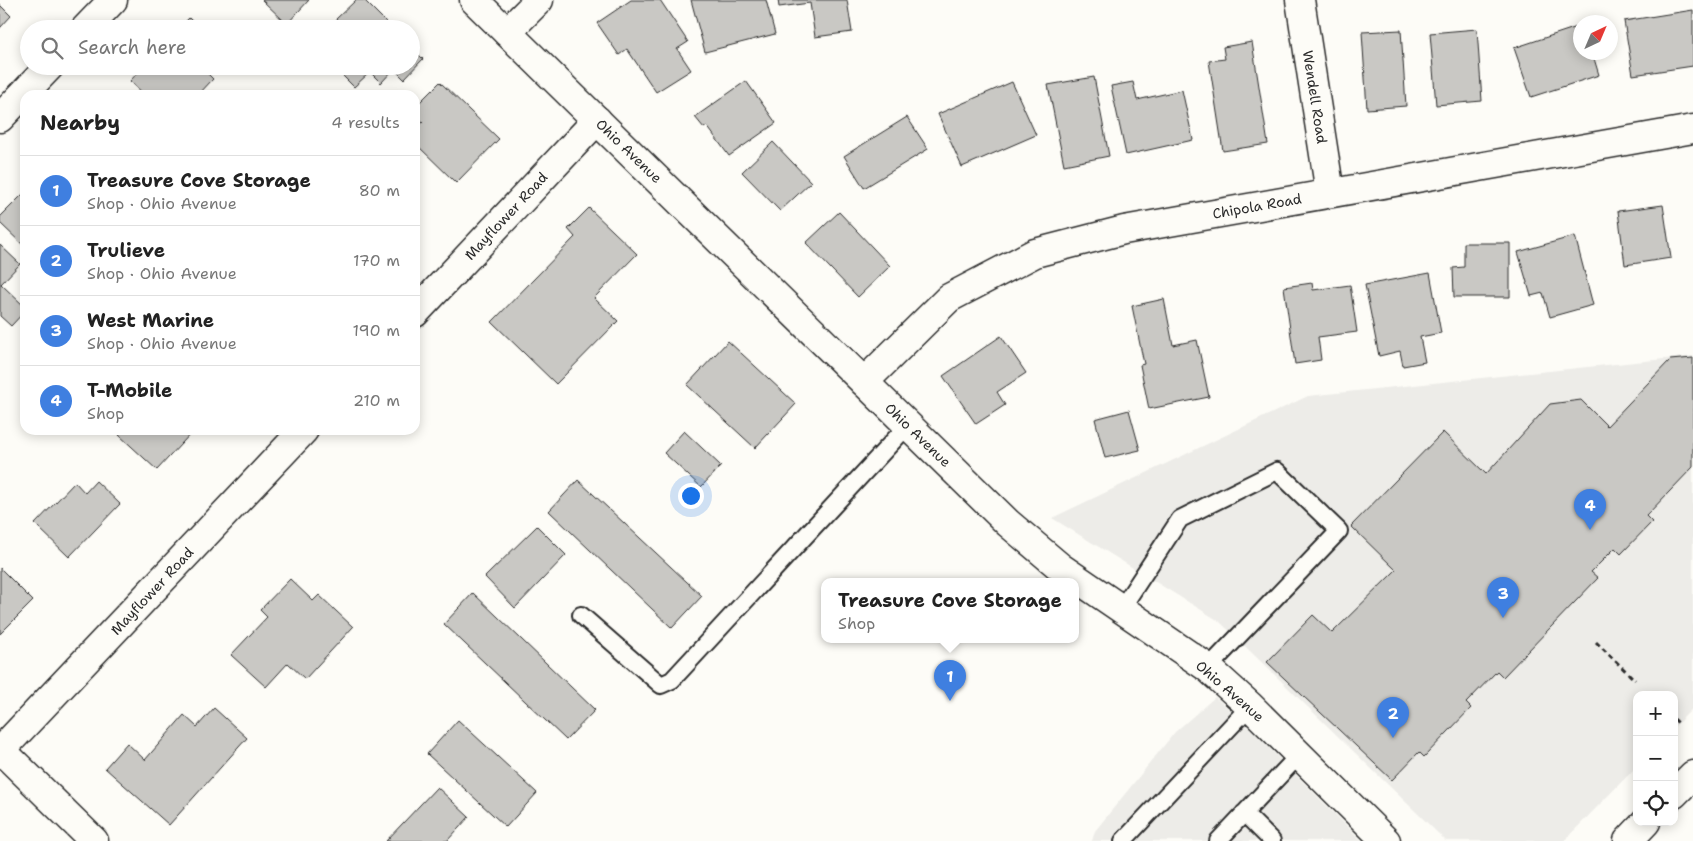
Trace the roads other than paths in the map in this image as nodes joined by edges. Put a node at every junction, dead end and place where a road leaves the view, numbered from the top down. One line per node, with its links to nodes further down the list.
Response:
1 (112, 0): 5 (street)
2 (474, 0): 6 (street, Ohio Avenue)
3 (540, 0): 6 (street)
4 (1300, 0): 13 (street, Wendell Road)
5 (93, 20)
6 (507, 32): 11 (street, Ohio Avenue)
7 (41, 75): 8 (street)
8 (27, 90)
9 (20, 97): 10 (street)
10 (0, 118)
11 (597, 120): 14 (street, Mayflower Road); 15 (street, Ohio Avenue)
12 (1693, 129): 13 (street, Chipola Road)
13 (1330, 193): 15 (street, Chipola Road)
14 (420, 307)
15 (864, 382): 16 (street, Ohio Avenue)
16 (908, 425): 18 (street, Ohio Avenue); 21 (lane)
17 (299, 435): 24 (street, Mayflower Road)
18 (1076, 578)
19 (1079, 580): 20 (street, Ohio Avenue)
20 (1121, 609): 22 (street, Ohio Avenue); 22 (lane)
21 (581, 615)
22 (1208, 668): 23 (street, Ohio Avenue)
23 (1250, 706): 25 (street, Ohio Avenue); 31 (lane)
24 (0, 750): 30 (street)
25 (1299, 755): 28 (lane); 34 (street, Ohio Avenue)
26 (1693, 775): 27 (street)
27 (1678, 790)
28 (1244, 813): 32 (lane); 33 (lane)
29 (1642, 826): 35 (street)
30 (94, 841)
31 (1123, 841)
32 (1218, 841)
33 (1272, 841)
34 (1386, 841)
35 (1628, 841)

